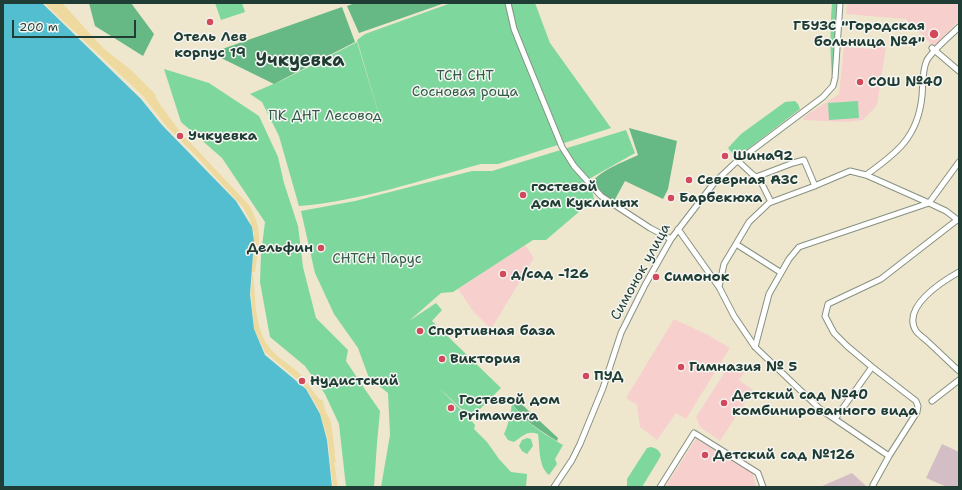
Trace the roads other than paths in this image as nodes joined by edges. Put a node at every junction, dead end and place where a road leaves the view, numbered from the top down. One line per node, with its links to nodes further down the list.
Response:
1 (508, 3): 15 (street)
2 (840, 3): 6 (street, Симонок улица)
3 (959, 27): 4 (street)
4 (934, 49): 5 (street); 8 (street)
5 (959, 71)
6 (738, 160): 9 (street); 14 (street, Симонок улица)
7 (959, 162): 12 (street)
8 (866, 175): 10 (street); 12 (street)
9 (756, 177): 10 (street); 11 (street)
10 (815, 186): 11 (street)
11 (771, 202): 16 (street)
12 (929, 203): 13 (street); 17 (street)
13 (958, 220): 21 (street)
14 (678, 229): 15 (street, Симонок улица); 19 (street)
15 (671, 239): 28 (street, Симонок улица)
16 (736, 244): 17 (street); 19 (street)
17 (780, 272): 20 (street)
18 (959, 272): 22 (street)
19 (719, 287): 20 (street)
20 (755, 347): 25 (street)
21 (872, 367): 25 (street); 26 (street)
22 (959, 371)
23 (959, 380): 24 (street)
24 (932, 400)
25 (835, 419): 26 (street)
26 (889, 456): 27 (street)
27 (873, 484)
28 (554, 487)
29 (660, 487): 30 (street)
30 (763, 487)

